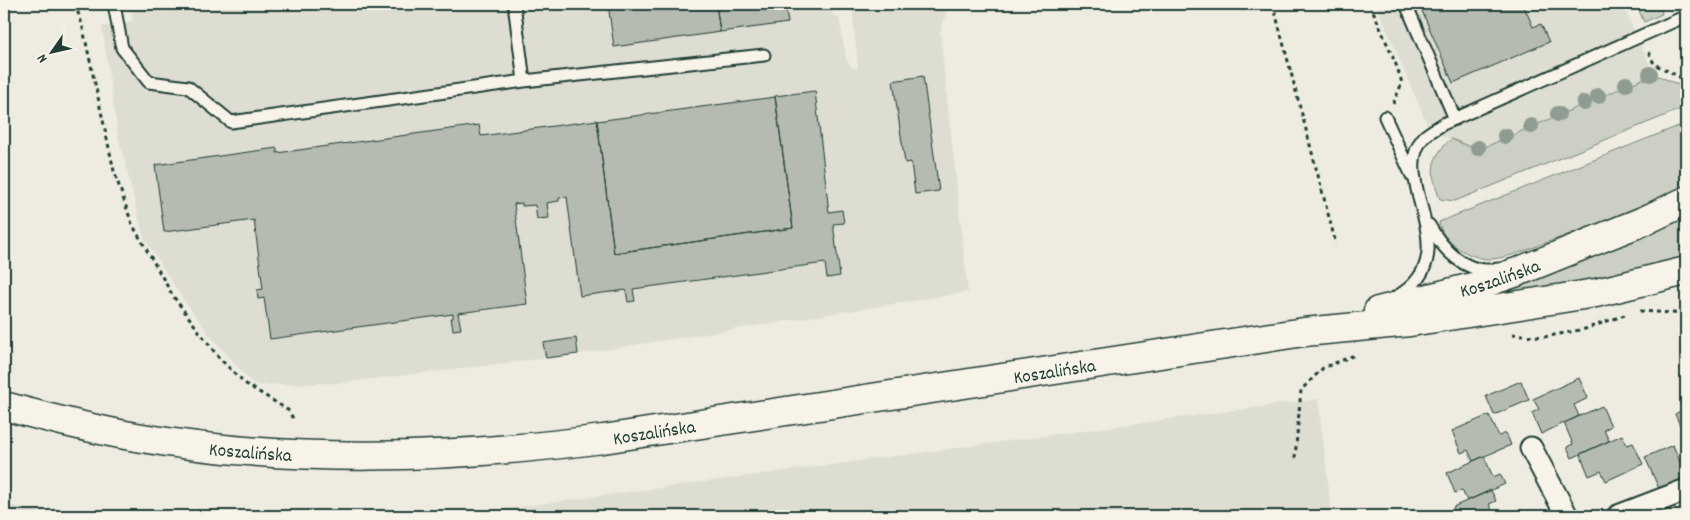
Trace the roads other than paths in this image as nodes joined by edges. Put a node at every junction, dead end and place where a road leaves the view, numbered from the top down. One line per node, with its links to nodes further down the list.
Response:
1 (114, 4): 6 (lane)
2 (514, 4): 6 (lane)
3 (1406, 4): 8 (lane)
4 (1686, 16): 8 (lane)
5 (764, 55): 6 (lane)
6 (524, 81)
7 (1385, 117): 9 (lane)
8 (1455, 119): 9 (lane)
9 (1418, 188): 11 (lane)
10 (1686, 201): 12 (street, Koszalińska)
11 (1425, 219): 12 (lane); 14 (lane)
12 (1603, 236): 14 (street, Koszalińska)
13 (1686, 271): 15 (street, Koszalińska)
14 (1368, 313): 15 (street, Koszalińska)
15 (1304, 332): 16 (street, Koszalińska)
16 (4, 406)
17 (1531, 448): 19 (street)
18 (1686, 490): 20 (street)
19 (1567, 516)
20 (1618, 516)

